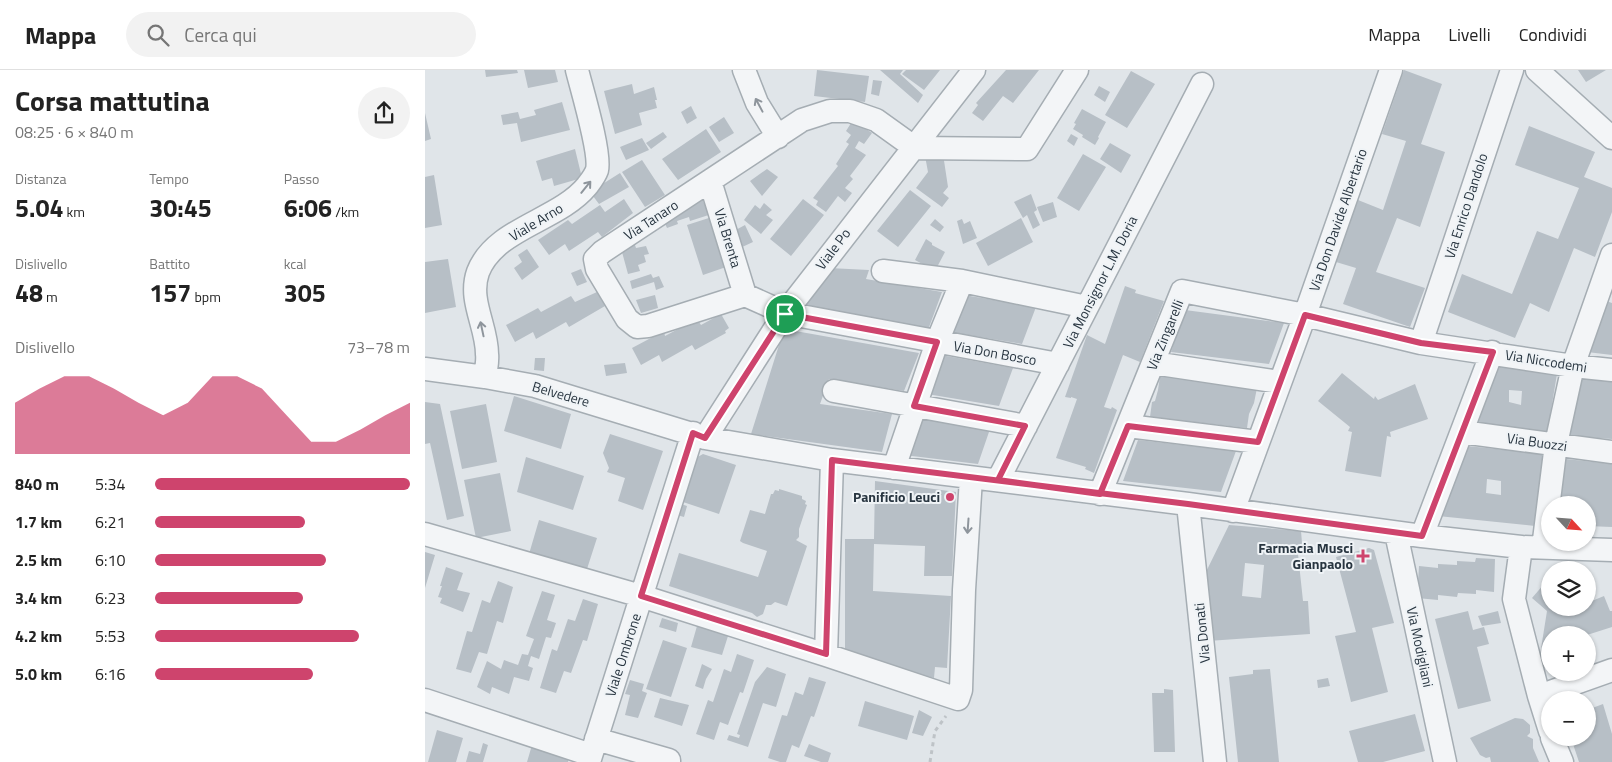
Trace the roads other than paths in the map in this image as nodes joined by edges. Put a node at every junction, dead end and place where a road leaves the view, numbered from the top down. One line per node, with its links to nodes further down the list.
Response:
1 (577, 70): 28 (street, Viale Arno, one-way to 1)
2 (744, 70): 9 (street, one-way to 2)
3 (974, 70): 11 (street, Viale Po)
4 (1077, 70): 11 (street)
5 (1391, 70): 19 (street, Via Don Davide Albertario)
6 (1512, 70): 21 (street, Via Enrico Dandolo)
7 (1537, 70): 10 (street)
8 (1202, 84): 17 (street, Via Monsignor L.M. Doria)
9 (778, 137): 11 (street, Via Tanaro); 12 (street, Via Tanaro)
10 (1612, 138)
11 (915, 148): 18 (street, Viale Po)
12 (710, 182): 16 (street, Via Brenta); 16 (street, Via Tanaro)
13 (1612, 255): 25 (street)
14 (883, 271): 15 (street)
15 (962, 281): 17 (street); 20 (street)
16 (745, 295): 18 (street)
17 (1087, 307): 24 (street, Via Monsignor L.M. Doria)
18 (785, 314): 20 (street, Via Don Bosco); 35 (street, Viale Po)
19 (1305, 315): 21 (street, Via Niccodemi); 23 (street, Via Zingarelli); 29 (street, Via Don Davide Albertario)
20 (937, 342): 24 (street, Via Don Bosco); 31 (street)
21 (1421, 343): 22 (street, Via Niccodemi)
22 (1493, 352): 25 (street, Via Niccodemi); 34 (street)
23 (1153, 363): 29 (street); 33 (street, Via Zingarelli)
24 (1058, 364): 32 (street, Via Monsignor L.M. Doria)
25 (1573, 366): 27 (street, Via Niccodemi); 37 (street)
26 (425, 369): 28 (street, Belvedere)
27 (1612, 370)
28 (485, 377): 35 (street, Belvedere)
29 (1280, 382): 36 (street, Via Don Davide Albertario)
30 (834, 390): 31 (street)
31 (914, 406): 32 (street); 40 (street)
32 (1025, 426): 42 (street, Via Monsignor L.M. Doria)
33 (1128, 426): 36 (street); 43 (street, Via Zingarelli)
34 (1462, 432): 37 (street, Via Buozzi); 48 (street)
35 (699, 436): 39 (street, Belvedere); 51 (street, Viale Ombrone)
36 (1258, 442): 45 (street, Via Don Davide Albertario)
37 (1556, 444): 38 (street, Via Buozzi); 49 (street)
38 (1612, 452)
39 (832, 460): 40 (street, Belvedere); 52 (street)
40 (894, 468): 41 (street, Belvedere)
41 (971, 478): 42 (street, Belvedere); 52 (street, one-way to 52)
42 (998, 480): 43 (street, Belvedere)
43 (1100, 494): 44 (street, Belvedere)
44 (1188, 504): 45 (street, Belvedere); 60 (street, Via Donati)
45 (1233, 511): 46 (street, Belvedere)
46 (1396, 533): 48 (street, Belvedere); 61 (street, Via Modigliani)
47 (425, 534): 51 (street)
48 (1422, 536): 49 (street, Belvedere)
49 (1532, 548): 50 (street, Belvedere); 54 (street)
50 (1612, 550)
51 (641, 596): 52 (street); 58 (street, Viale Ombrone)
52 (826, 654)
53 (1612, 670): 54 (street)
54 (1539, 696): 56 (street)
55 (425, 700): 58 (street)
56 (1541, 702)
57 (1555, 746): 62 (street)
58 (592, 752): 59 (street)
59 (669, 762)
60 (1215, 762)
61 (1445, 762)
62 (1562, 762)

